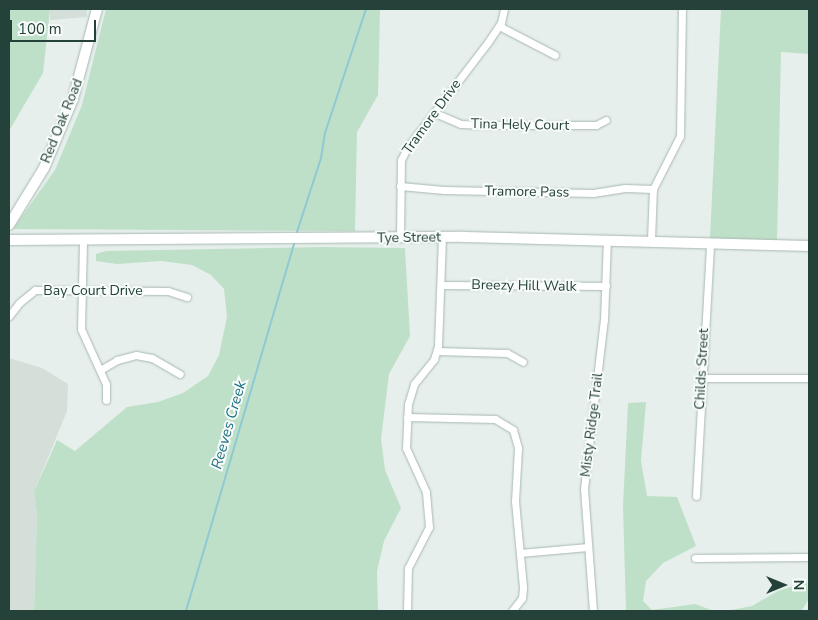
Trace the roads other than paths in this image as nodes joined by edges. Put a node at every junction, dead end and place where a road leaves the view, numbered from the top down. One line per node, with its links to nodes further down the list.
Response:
1 (97, 9): 10 (street, Red Oak Road)
2 (504, 9): 4 (street, Tramore Drive)
3 (682, 9): 9 (street)
4 (499, 26): 5 (street); 6 (street, Tramore Drive)
5 (556, 55)
6 (435, 113): 7 (street, Tina Hely Court); 8 (street, Tramore Drive)
7 (606, 120)
8 (400, 186): 9 (street, Tramore Pass); 12 (street, Tramore Drive)
9 (653, 189): 15 (street)
10 (9, 224)
11 (442, 237): 12 (street, Tye Street); 13 (street, Tye Street); 19 (street)
12 (400, 238): 16 (street, Tye Street)
13 (607, 239): 15 (street, Tye Street); 20 (street, Misty Ridge Trail)
14 (9, 240): 16 (street, Tye Street)
15 (651, 240): 17 (street, Tye Street)
16 (83, 242): 21 (street)
17 (710, 242): 18 (street, Tye Street); 28 (street, Childs Street)
18 (809, 246)
19 (442, 285): 20 (street, Breezy Hill Walk); 24 (street)
20 (606, 286): 33 (street, Misty Ridge Trail)
21 (81, 290): 22 (street, Bay Court Drive); 23 (street, Bay Court Drive); 26 (street)
22 (187, 297)
23 (9, 316)
24 (437, 351): 25 (street); 31 (street)
25 (523, 362)
26 (100, 370): 27 (street); 30 (street)
27 (180, 374)
28 (702, 378): 29 (street); 32 (street, Childs Street)
29 (809, 378)
30 (106, 400)
31 (407, 417): 34 (street); 37 (street)
32 (696, 496)
33 (588, 547): 34 (street); 39 (street, Misty Ridge Trail)
34 (520, 553): 38 (street)
35 (809, 557): 36 (street)
36 (695, 558)
37 (407, 611)
38 (512, 611)
39 (593, 611)

